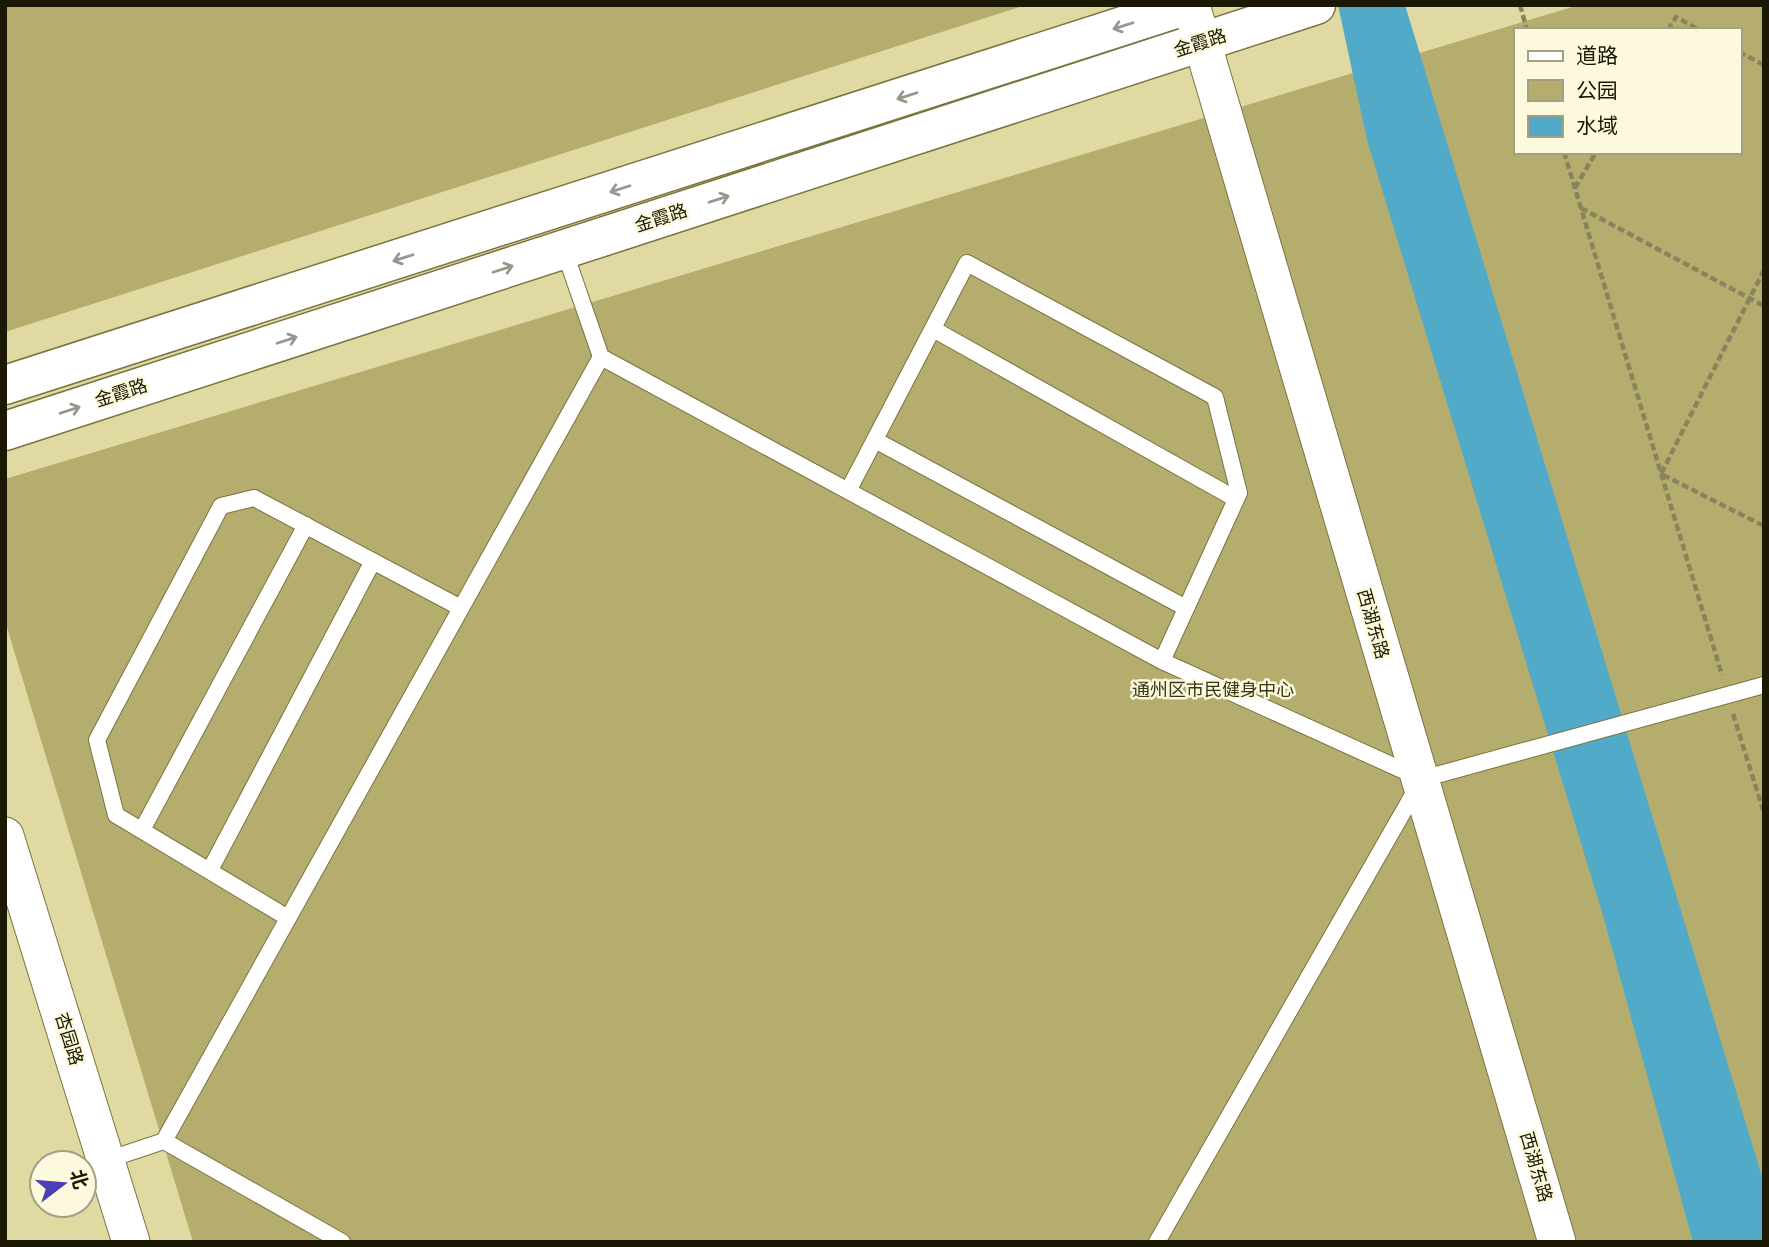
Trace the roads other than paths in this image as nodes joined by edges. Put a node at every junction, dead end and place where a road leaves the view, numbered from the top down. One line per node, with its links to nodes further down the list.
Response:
1 (1190, 5): 3 (street, 西湖东路); 7 (main road, one-way to 7)
2 (1301, 10): 3 (main road, 金霞路)
3 (1200, 42): 4 (main road, 金霞路, one-way to 3); 18 (street, 西湖东路)
4 (564, 250): 6 (lane); 8 (main road, 金霞路, one-way to 4)
5 (933, 329): 9 (lane); 11 (lane); 11 (lane)
6 (601, 357): 10 (lane); 14 (lane)
7 (5, 385)
8 (5, 431)
9 (875, 440): 10 (lane); 15 (lane)
10 (848, 491): 16 (lane)
11 (1236, 499): 15 (lane)
12 (306, 525): 13 (lane); 19 (lane); 19 (lane)
13 (373, 561): 14 (lane); 21 (lane)
14 (461, 608): 22 (lane)
15 (1186, 608): 16 (lane)
16 (1161, 662): 18 (lane)
17 (1764, 685): 18 (lane)
18 (1422, 779): 27 (lane); 28 (street, 西湖东路)
19 (142, 830): 21 (lane)
20 (5, 836): 24 (street, 杏园路)
21 (210, 870): 22 (lane)
22 (288, 918): 23 (lane)
23 (164, 1141): 24 (lane); 26 (lane)
24 (107, 1160): 25 (street, 杏园路)
25 (131, 1242)
26 (342, 1242)
27 (1157, 1242)
28 (1558, 1242)

